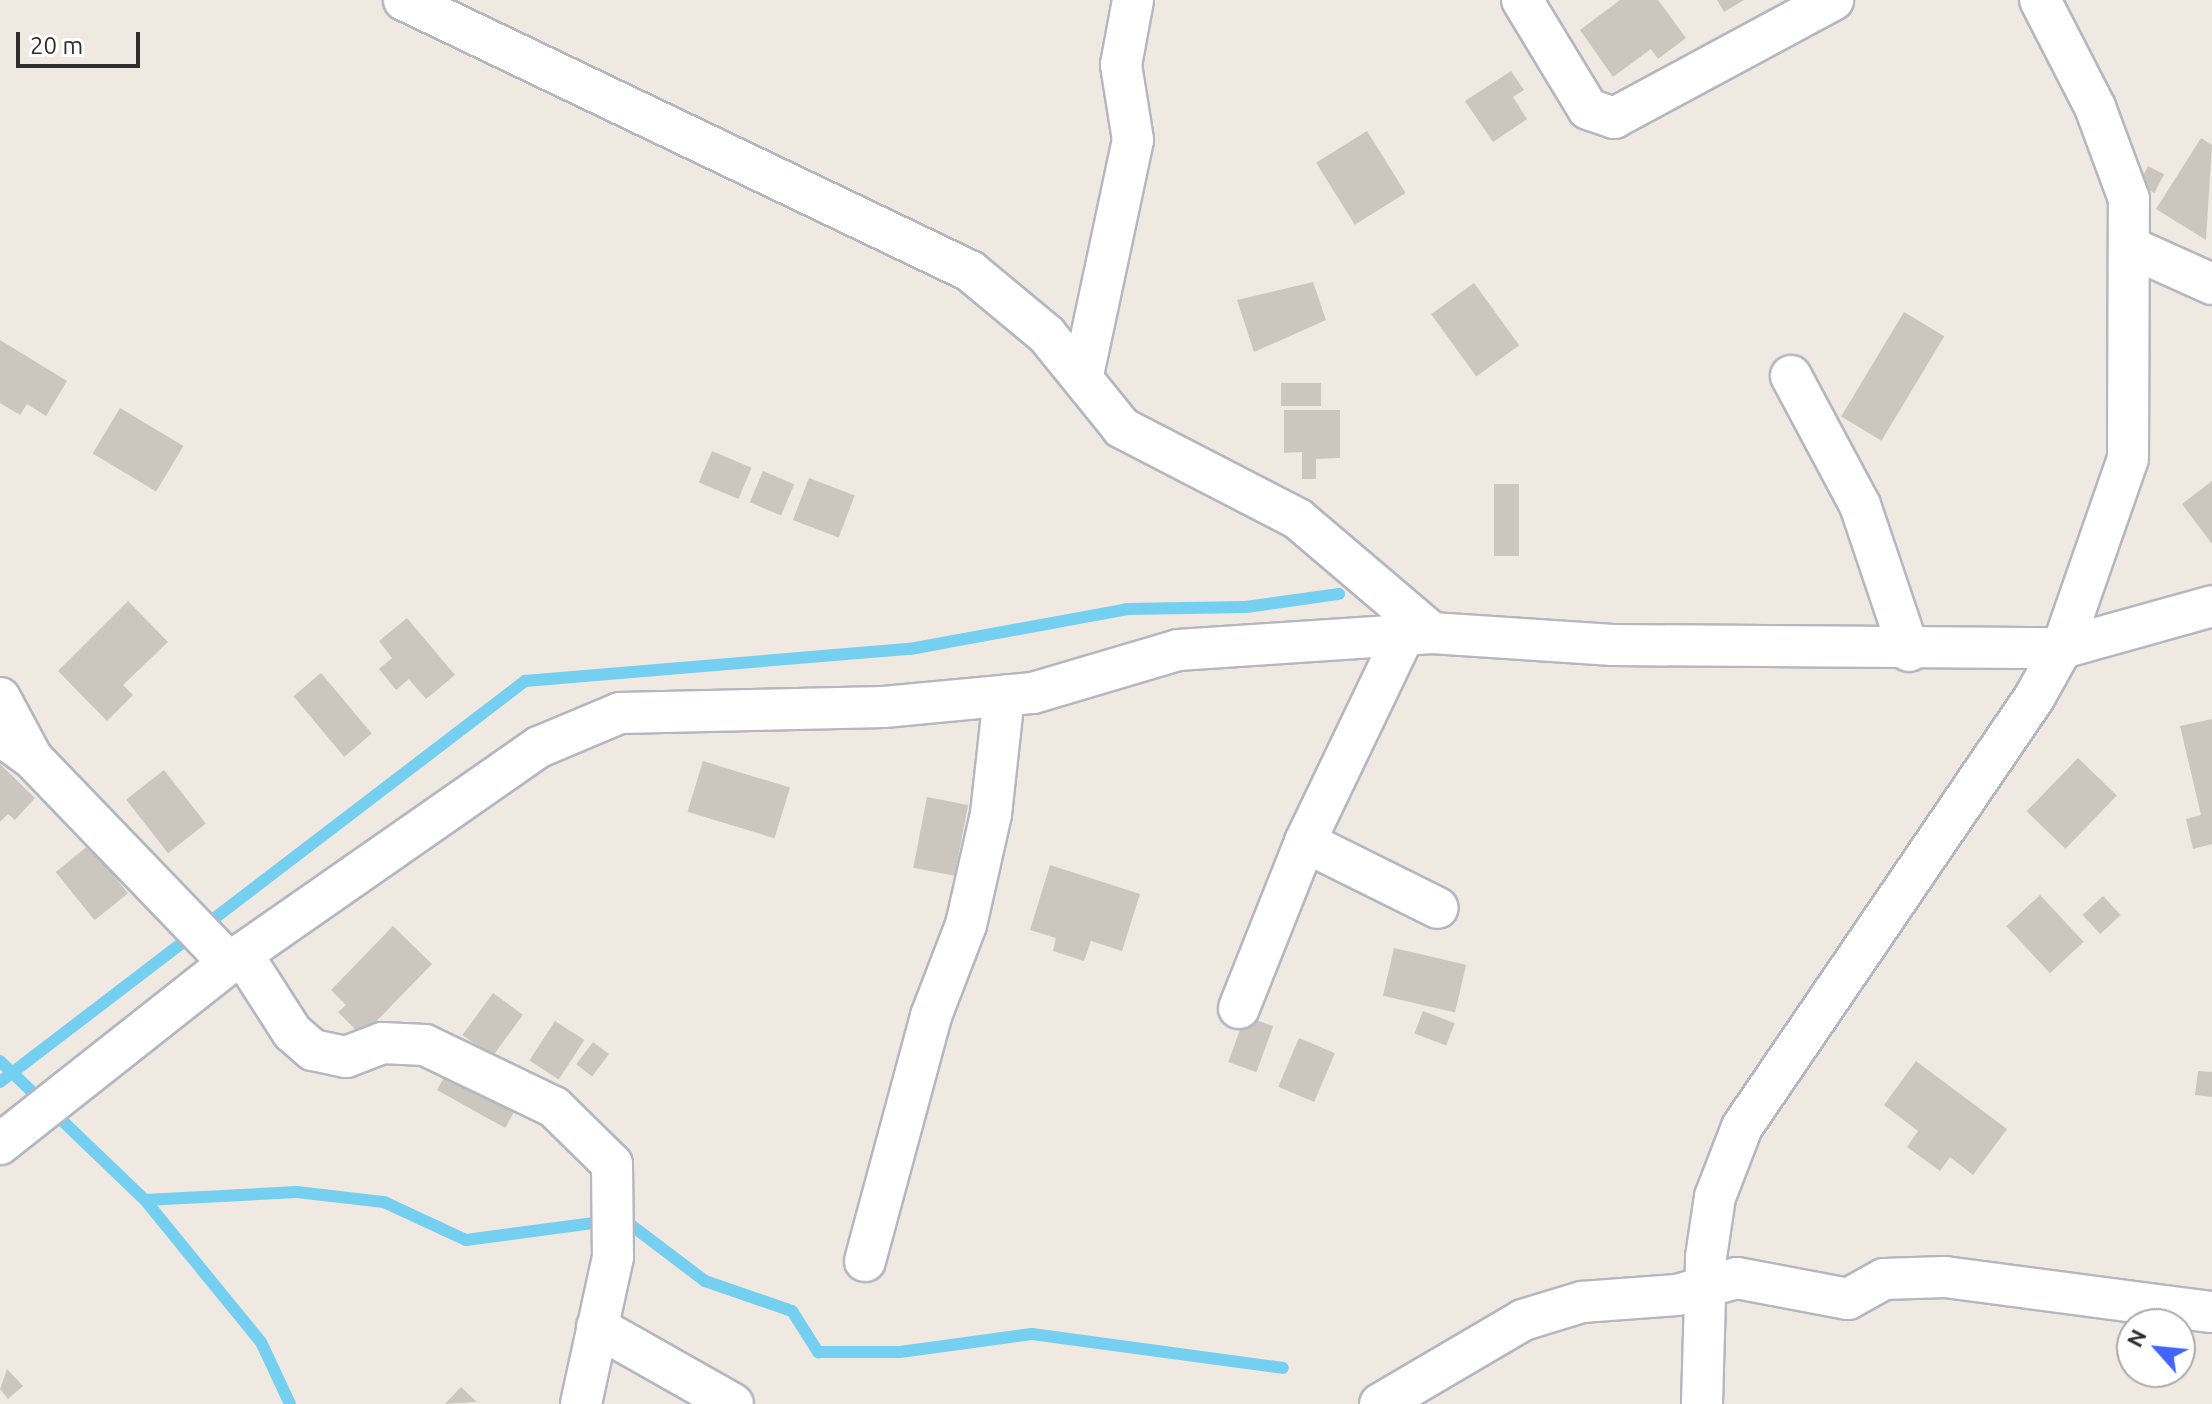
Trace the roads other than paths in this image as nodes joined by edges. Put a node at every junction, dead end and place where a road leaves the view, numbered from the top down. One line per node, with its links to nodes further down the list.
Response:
1 (404, 0): 8 (street)
2 (1133, 0): 8 (street)
3 (1522, 0): 4 (street)
4 (1833, 0)
5 (2040, 0): 6 (street)
6 (2134, 249): 7 (street); 12 (street)
7 (2212, 284)
8 (1083, 375): 11 (street)
9 (1791, 376): 13 (street)
10 (2212, 606): 12 (street)
11 (1418, 634): 13 (street); 14 (street); 18 (street)
12 (2062, 648): 13 (street); 24 (street)
13 (1909, 651)
14 (1004, 696): 20 (street); 23 (street)
15 (0, 698): 17 (street)
16 (0, 735): 17 (street)
17 (33, 759): 20 (street)
18 (1305, 842): 19 (street); 21 (street)
19 (1438, 908)
20 (235, 958): 22 (street); 26 (street)
21 (1239, 1008)
22 (0, 1144)
23 (865, 1261)
24 (1704, 1284): 25 (street); 29 (street); 30 (street)
25 (2212, 1312)
26 (597, 1327): 27 (street); 28 (street)
27 (581, 1404)
28 (733, 1404)
29 (1380, 1404)
30 (1702, 1404)

